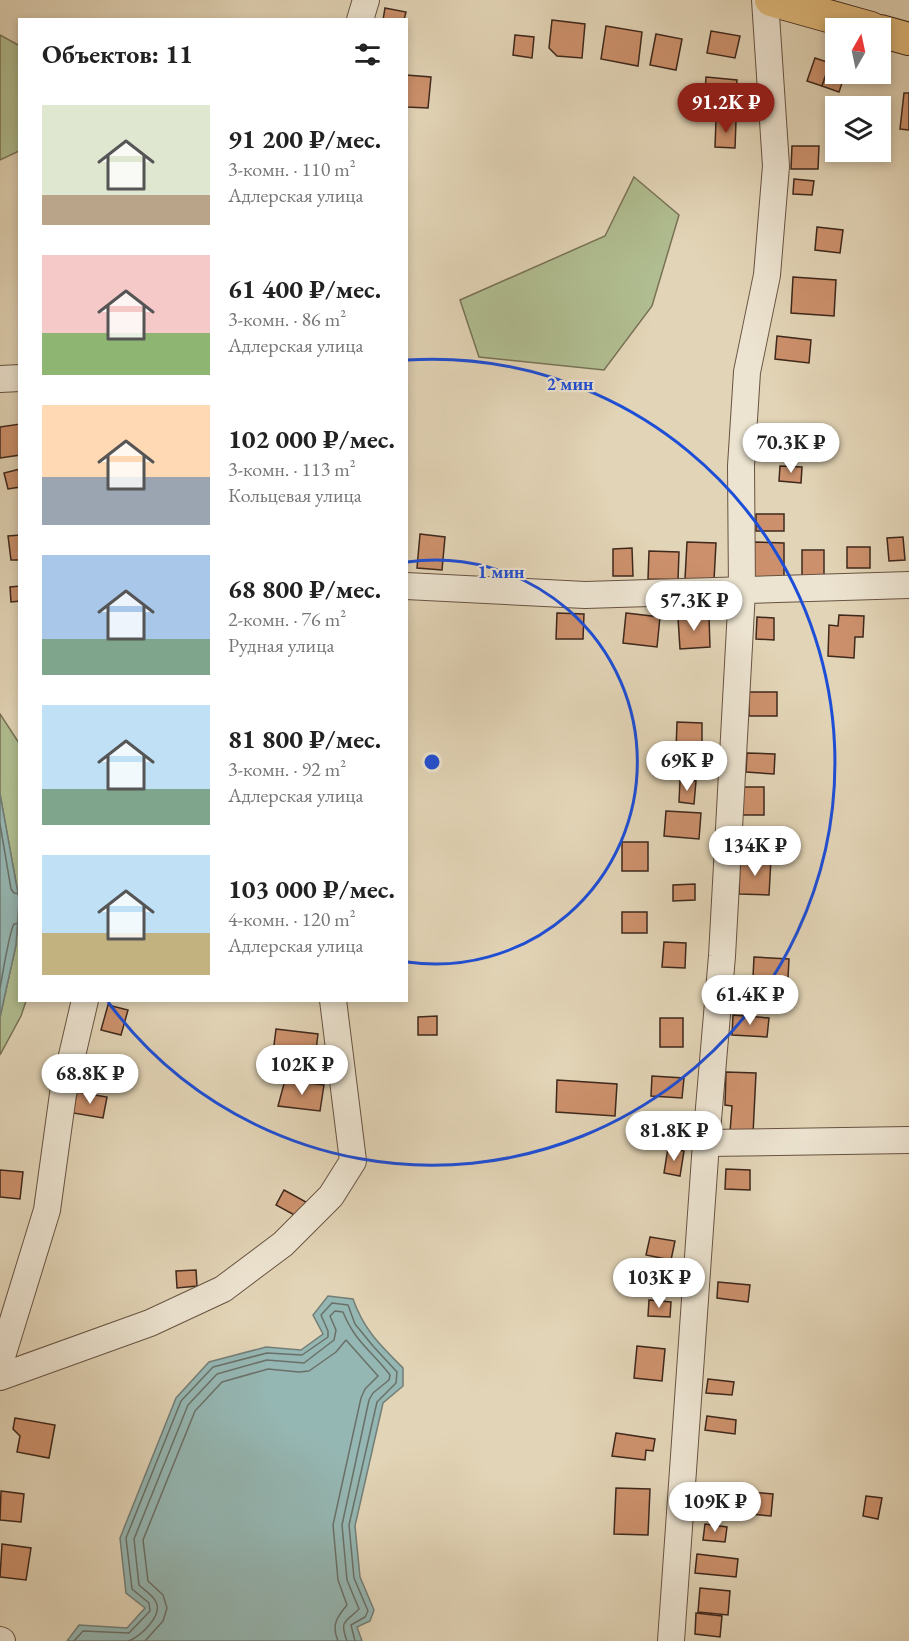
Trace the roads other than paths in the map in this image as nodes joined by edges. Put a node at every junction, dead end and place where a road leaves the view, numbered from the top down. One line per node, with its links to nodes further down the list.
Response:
1 (366, 0): 4 (street)
2 (765, 0): 12 (street)
3 (771, 0): 5 (main road)
4 (361, 18)
5 (835, 18)
6 (891, 34): 7 (main road)
7 (909, 39)
8 (18, 378): 9 (street)
9 (0, 379)
10 (909, 585): 12 (street)
11 (408, 586): 12 (street)
12 (742, 591): 16 (street)
13 (86, 1002): 17 (street)
14 (333, 1002): 18 (street)
15 (909, 1140): 16 (street)
16 (706, 1143): 19 (street)
17 (0, 1363)
18 (0, 1377)
19 (671, 1641)

